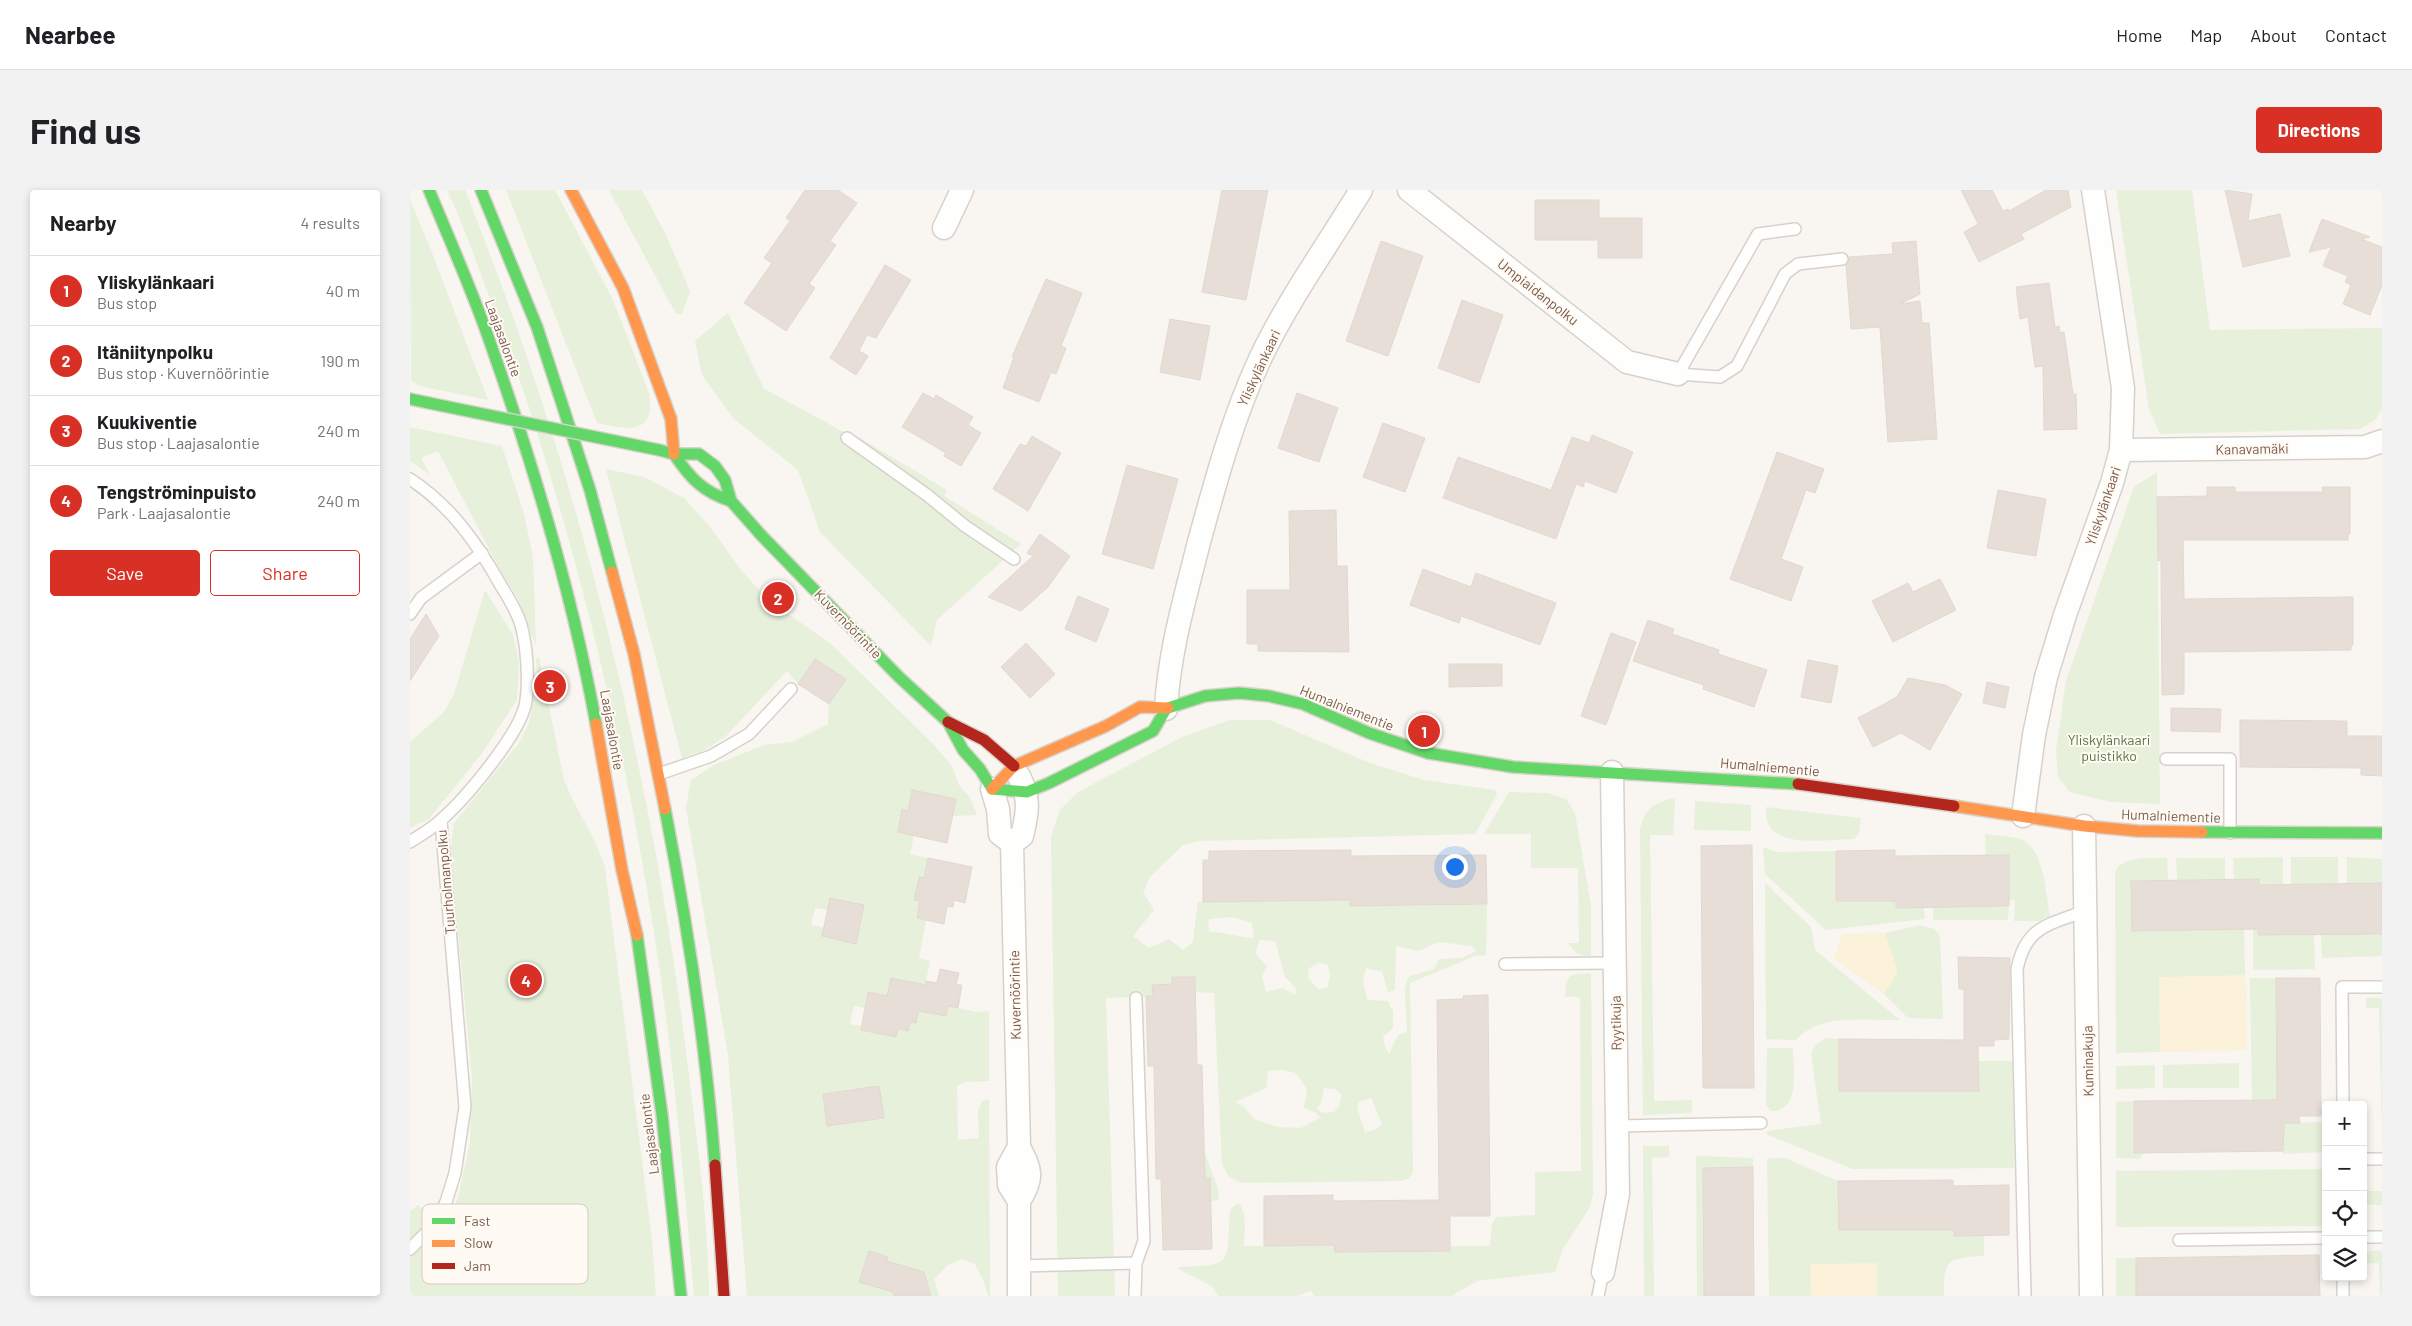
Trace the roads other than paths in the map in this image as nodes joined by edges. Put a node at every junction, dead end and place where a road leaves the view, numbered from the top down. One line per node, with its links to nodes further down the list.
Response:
1 (429, 190): 59 (main road, Laajasalontie)
2 (481, 190): 28 (main road)
3 (571, 190): 16 (main road)
4 (962, 190): 8 (street)
5 (1361, 190): 23 (street, Yliskylänkaari)
6 (1409, 190): 11 (street, Umpiaidanpolku)
7 (2093, 190): 15 (street, Yliskylänkaari)
8 (944, 228)
9 (1795, 229): 11 (lane)
10 (1842, 259): 11 (lane)
11 (1678, 374)
12 (410, 399): 16 (main road, bridge)
13 (847, 438): 20 (lane)
14 (2382, 441): 15 (street, Kanavamäki)
15 (2121, 450): 31 (street, Yliskylänkaari)
16 (674, 454): 18 (main road, Kuvernöörintie); 18 (main road, Kuvernöörintie)
17 (410, 479): 19 (lane, Tuurholmanpolku)
18 (731, 500): 24 (main road, Kuvernöörintie)
19 (482, 553): 21 (lane); 32 (lane, Tuurholmanpolku)
20 (1014, 559)
21 (410, 614)
22 (791, 689): 28 (lane)
23 (1166, 709): 26 (main road, Humalniementie); 27 (main road, Humalniementie); 30 (main road)
24 (948, 722): 26 (main road, Kuvernöörintie); 29 (main road, Kuvernöörintie)
25 (2166, 759): 34 (lane)
26 (1014, 766): 29 (main road, Humalniementie); 30 (street, Kuvernöörintie)
27 (1612, 772): 31 (main road, Humalniementie); 39 (street, Ryytikuja)
28 (659, 774): 60 (main road)
29 (992, 789): 30 (main road); 37 (street, Kuvernöörintie)
30 (1027, 792): 37 (street, Kuvernöörintie)
31 (2023, 816): 33 (main road, Humalniementie)
32 (441, 821): 36 (lane); 48 (lane, Tuurholmanpolku)
33 (2084, 826): 34 (main road, Humalniementie); 38 (street, Kuminakuja)
34 (2230, 833): 35 (main road, Humalniementie)
35 (2382, 833)
36 (410, 842)
37 (1012, 843): 56 (street, Kuvernöörintie)
38 (2085, 910): 64 (lane); 65 (street, Kuminakuja)
39 (1615, 963): 40 (lane); 45 (street, Ryytikuja)
40 (1505, 964)
41 (2382, 986): 43 (lane)
42 (1136, 998): 55 (lane)
43 (2344, 1101)
44 (1761, 1123): 45 (lane)
45 (1617, 1126): 57 (street, Ryytikuja)
46 (2367, 1159): 47 (lane)
47 (2382, 1159)
48 (445, 1204)
49 (422, 1237): 54 (lane, Tuurholmanpolku)
50 (2367, 1237): 51 (lane)
51 (2382, 1237)
52 (2322, 1238): 53 (lane)
53 (2179, 1240)
54 (410, 1249)
55 (1136, 1263): 56 (lane); 62 (lane)
56 (1020, 1266): 61 (street, Kuvernöörintie)
57 (1603, 1272): 63 (lane)
58 (2343, 1281): 66 (lane)
59 (682, 1296)
60 (724, 1296)
61 (1020, 1296)
62 (1135, 1296)
63 (1598, 1296)
64 (2025, 1296)
65 (2091, 1296)
66 (2343, 1296)

